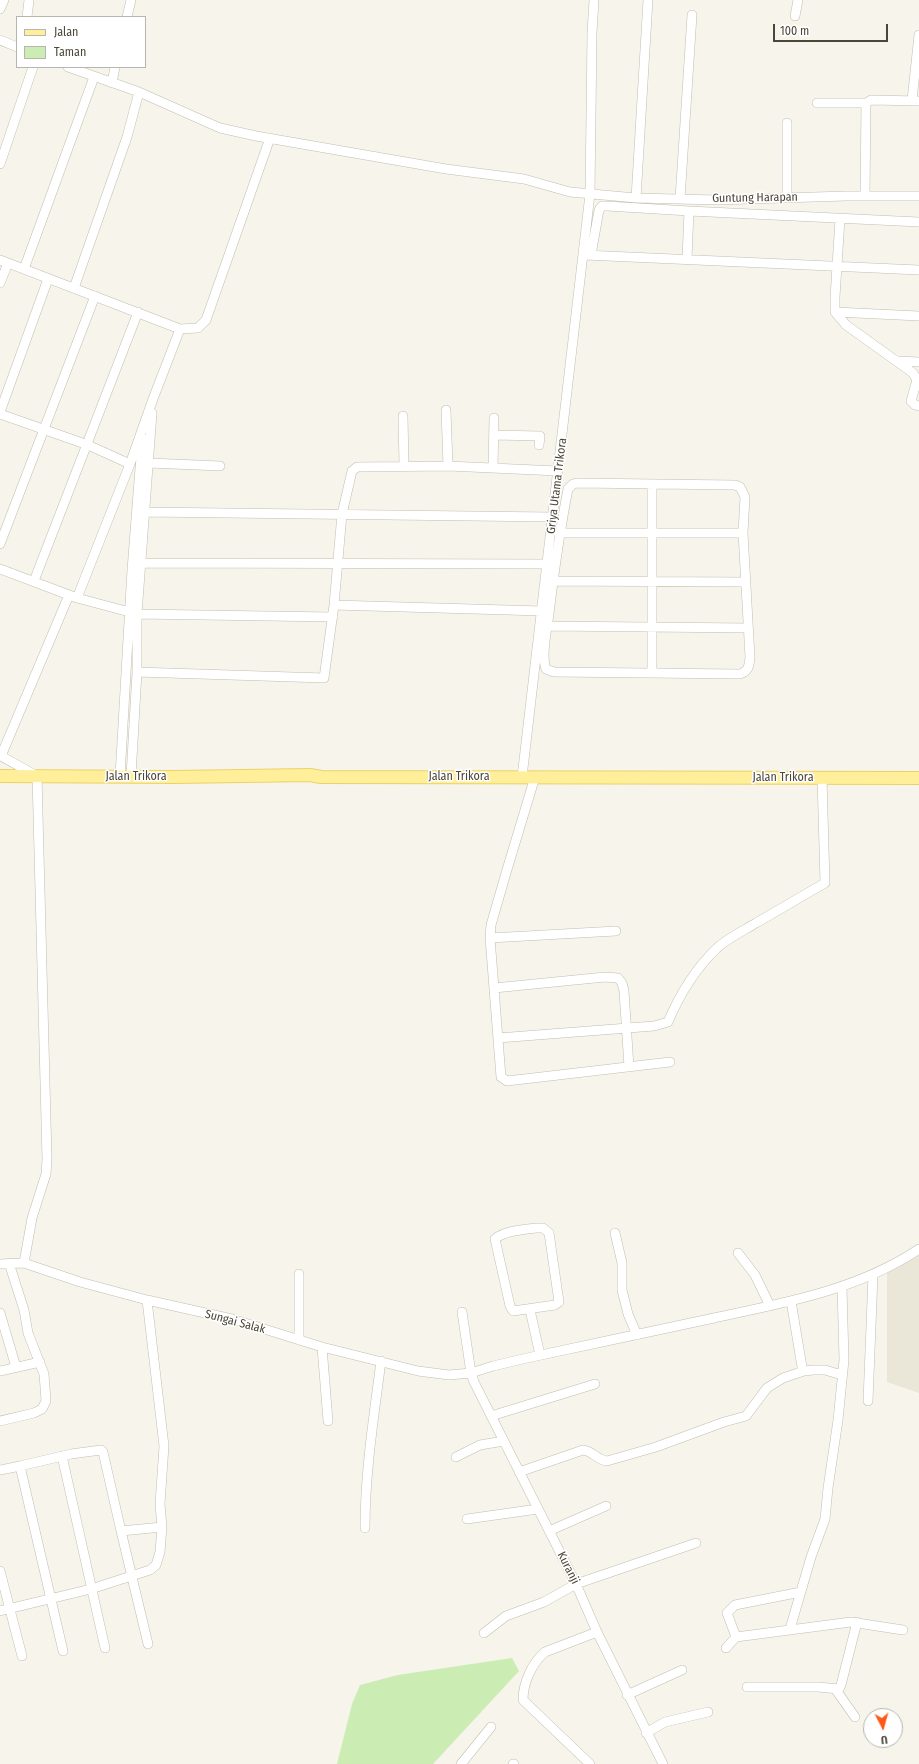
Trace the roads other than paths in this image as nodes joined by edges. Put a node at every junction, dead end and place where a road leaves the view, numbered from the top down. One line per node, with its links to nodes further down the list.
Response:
1 (4, 0): 7 (street)
2 (29, 0): 9 (street)
3 (131, 0): 10 (street)
4 (594, 0): 27 (street, Griya Utama Trikora)
5 (648, 0): 30 (street)
6 (798, 0): 11 (street)
7 (0, 9)
8 (692, 15): 32 (street)
9 (27, 16)
10 (127, 16)
11 (795, 16)
12 (919, 34): 21 (street)
13 (0, 40): 14 (street)
14 (16, 47)
15 (34, 68): 26 (street)
16 (71, 68): 18 (street, Guntung Harapan)
17 (115, 68): 19 (street)
18 (94, 77): 19 (street, Guntung Harapan); 40 (street)
19 (112, 83): 20 (street, Guntung Harapan)
20 (139, 92): 25 (street, Guntung Harapan); 44 (street)
21 (916, 100): 23 (street)
22 (817, 103): 23 (street)
23 (866, 103): 28 (street)
24 (787, 123): 31 (street)
25 (270, 138): 27 (street, Guntung Harapan); 49 (street)
26 (0, 164)
27 (590, 194): 30 (street, Guntung Harapan); 36 (street, Griya Utama Trikora)
28 (866, 196): 29 (street, Guntung Harapan); 31 (street, Guntung Harapan)
29 (919, 196)
30 (636, 198): 32 (street, Guntung Harapan)
31 (787, 198): 32 (street, Guntung Harapan)
32 (680, 199)
33 (689, 211): 34 (street); 36 (street); 37 (street)
34 (840, 219): 35 (street); 39 (street)
35 (919, 222)
36 (588, 255): 37 (street); 69 (street, Griya Utama Trikora)
37 (687, 259): 39 (street)
38 (4, 261): 40 (street); 43 (street)
39 (837, 266): 41 (street); 47 (street)
40 (24, 269): 42 (street)
41 (919, 270)
42 (48, 279): 44 (street); 55 (street)
43 (0, 283)
44 (74, 288): 45 (street)
45 (95, 296): 46 (street); 59 (street)
46 (138, 312): 49 (street); 61 (street)
47 (835, 312): 48 (street); 50 (street)
48 (919, 316)
49 (180, 329): 52 (street)
50 (898, 361): 51 (street); 53 (street)
51 (919, 362)
52 (153, 399): 58 (street); 63 (street)
53 (919, 406)
54 (446, 410): 67 (street)
55 (0, 413): 59 (street)
56 (402, 416): 66 (street)
57 (494, 418): 60 (street)
58 (146, 420): 64 (street); 89 (street)
59 (43, 430): 61 (street); 77 (street)
60 (494, 436): 62 (street); 68 (street)
61 (88, 445): 64 (street); 82 (street)
62 (539, 445)
63 (148, 463): 65 (street); 71 (street)
64 (130, 464): 86 (street)
65 (220, 466)
66 (404, 466): 67 (street); 72 (street)
67 (448, 466): 68 (street)
68 (494, 468): 69 (street)
69 (558, 471): 73 (street, Griya Utama Trikora)
70 (652, 484): 74 (street); 75 (street); 76 (street)
71 (144, 512): 72 (street); 79 (street)
72 (342, 514): 73 (street); 78 (street)
73 (552, 517): 80 (street, Griya Utama Trikora)
74 (559, 533): 75 (street); 83 (street)
75 (652, 533): 76 (street); 84 (street)
76 (743, 533): 85 (street)
77 (0, 544)
78 (337, 562): 79 (street); 80 (street); 87 (street)
79 (140, 563): 89 (street)
80 (547, 564): 83 (street, Griya Utama Trikora)
81 (0, 569): 82 (street)
82 (34, 581): 86 (street)
83 (549, 581): 84 (street); 88 (street, Griya Utama Trikora); 91 (street)
84 (652, 581): 85 (street); 92 (street)
85 (746, 582): 93 (street)
86 (73, 597): 89 (street); 96 (street)
87 (334, 605): 88 (street); 90 (street)
88 (542, 611): 100 (street, Griya Utama Trikora)
89 (134, 614): 90 (street); 94 (street); 99 (street)
90 (333, 617): 94 (street)
91 (547, 626): 92 (street); 95 (street)
92 (652, 627): 93 (street); 95 (street)
93 (748, 628): 95 (street)
94 (137, 672): 99 (street)
95 (652, 673)
96 (1, 756): 98 (street)
97 (0, 776): 98 (main road, Jalan Trikora)
98 (37, 776): 99 (main road, Jalan Trikora); 113 (street)
99 (126, 776): 100 (main road, Jalan Trikora)
100 (528, 777): 101 (main road, Jalan Trikora); 104 (street, Griya Utama Trikora)
101 (822, 778): 102 (main road, Jalan Trikora); 106 (street)
102 (919, 778)
103 (616, 931): 104 (street)
104 (490, 938): 105 (street, Griya Utama Trikora)
105 (494, 988): 106 (street); 107 (street, Griya Utama Trikora)
106 (625, 1027): 107 (street); 109 (street)
107 (498, 1038): 109 (street, Griya Utama Trikora)
108 (670, 1062): 109 (street)
109 (629, 1067)
110 (615, 1233): 124 (street)
111 (919, 1249): 116 (street, Sungai Salak)
112 (738, 1253): 120 (street)
113 (24, 1263): 114 (street, Sungai Salak); 118 (street, Sungai Salak)
114 (5, 1264): 129 (street)
115 (299, 1274): 125 (street)
116 (873, 1275): 117 (street, Sungai Salak); 136 (street)
117 (842, 1287): 119 (street, Sungai Salak); 134 (street)
118 (147, 1300): 125 (street, Sungai Salak); 149 (street)
119 (791, 1301): 120 (street, Sungai Salak); 131 (street)
120 (770, 1306): 124 (street, Sungai Salak)
121 (530, 1310): 121 (street); 127 (street)
122 (462, 1312): 133 (street, Kuranji)
123 (0, 1313): 130 (street)
124 (637, 1335): 127 (street, Sungai Salak)
125 (299, 1340): 126 (street, Sungai Salak)
126 (322, 1347): 128 (street, Sungai Salak); 139 (street)
127 (540, 1355): 133 (street, Sungai Salak)
128 (381, 1361): 133 (street, Sungai Salak); 150 (street)
129 (40, 1362): 130 (street); 138 (street)
130 (16, 1367): 132 (street)
131 (802, 1367)
132 (0, 1371)
133 (471, 1373): 137 (street, Kuranji)
134 (842, 1375): 145 (street); 158 (street)
135 (595, 1384): 137 (street)
136 (868, 1401)
137 (491, 1416): 140 (street, Kuranji)
138 (0, 1421)
139 (328, 1421)
140 (504, 1441): 142 (street); 145 (street, Kuranji)
141 (62, 1456): 143 (street); 151 (street); 157 (street)
142 (456, 1457)
143 (20, 1466): 144 (street); 159 (street)
144 (0, 1470)
145 (519, 1472): 147 (street, Kuranji)
146 (606, 1506): 152 (street)
147 (538, 1509): 148 (street); 152 (street, Kuranji)
148 (466, 1519)
149 (162, 1527): 151 (street); 155 (street)
150 (365, 1528)
151 (121, 1531): 155 (street)
152 (549, 1531): 156 (street, Kuranji)
153 (696, 1542): 156 (street)
154 (0, 1571): 160 (street)
155 (132, 1576): 157 (street); 168 (street)
156 (576, 1584): 165 (street, Kuranji); 166 (street)
157 (91, 1589): 159 (street); 169 (street)
158 (801, 1592): 163 (street); 167 (street)
159 (50, 1598): 160 (street); 171 (street)
160 (10, 1609): 161 (street); 172 (street)
161 (0, 1611)
162 (857, 1622): 163 (street); 164 (street); 175 (street)
163 (790, 1629): 167 (street)
164 (903, 1630)
165 (596, 1632): 176 (street, Kuranji); 182 (street)
166 (484, 1633)
167 (736, 1637): 170 (street)
168 (148, 1644)
169 (105, 1648)
170 (726, 1648)
171 (63, 1651)
172 (22, 1656)
173 (682, 1670): 176 (street)
174 (746, 1687): 175 (street)
175 (836, 1690): 178 (street)
176 (627, 1694): 180 (street, Kuranji)
177 (708, 1712): 180 (street)
178 (854, 1717)
179 (491, 1727): 181 (street)
180 (646, 1733): 183 (street, Kuranji)
181 (461, 1764)
182 (590, 1764)
183 (663, 1764)

